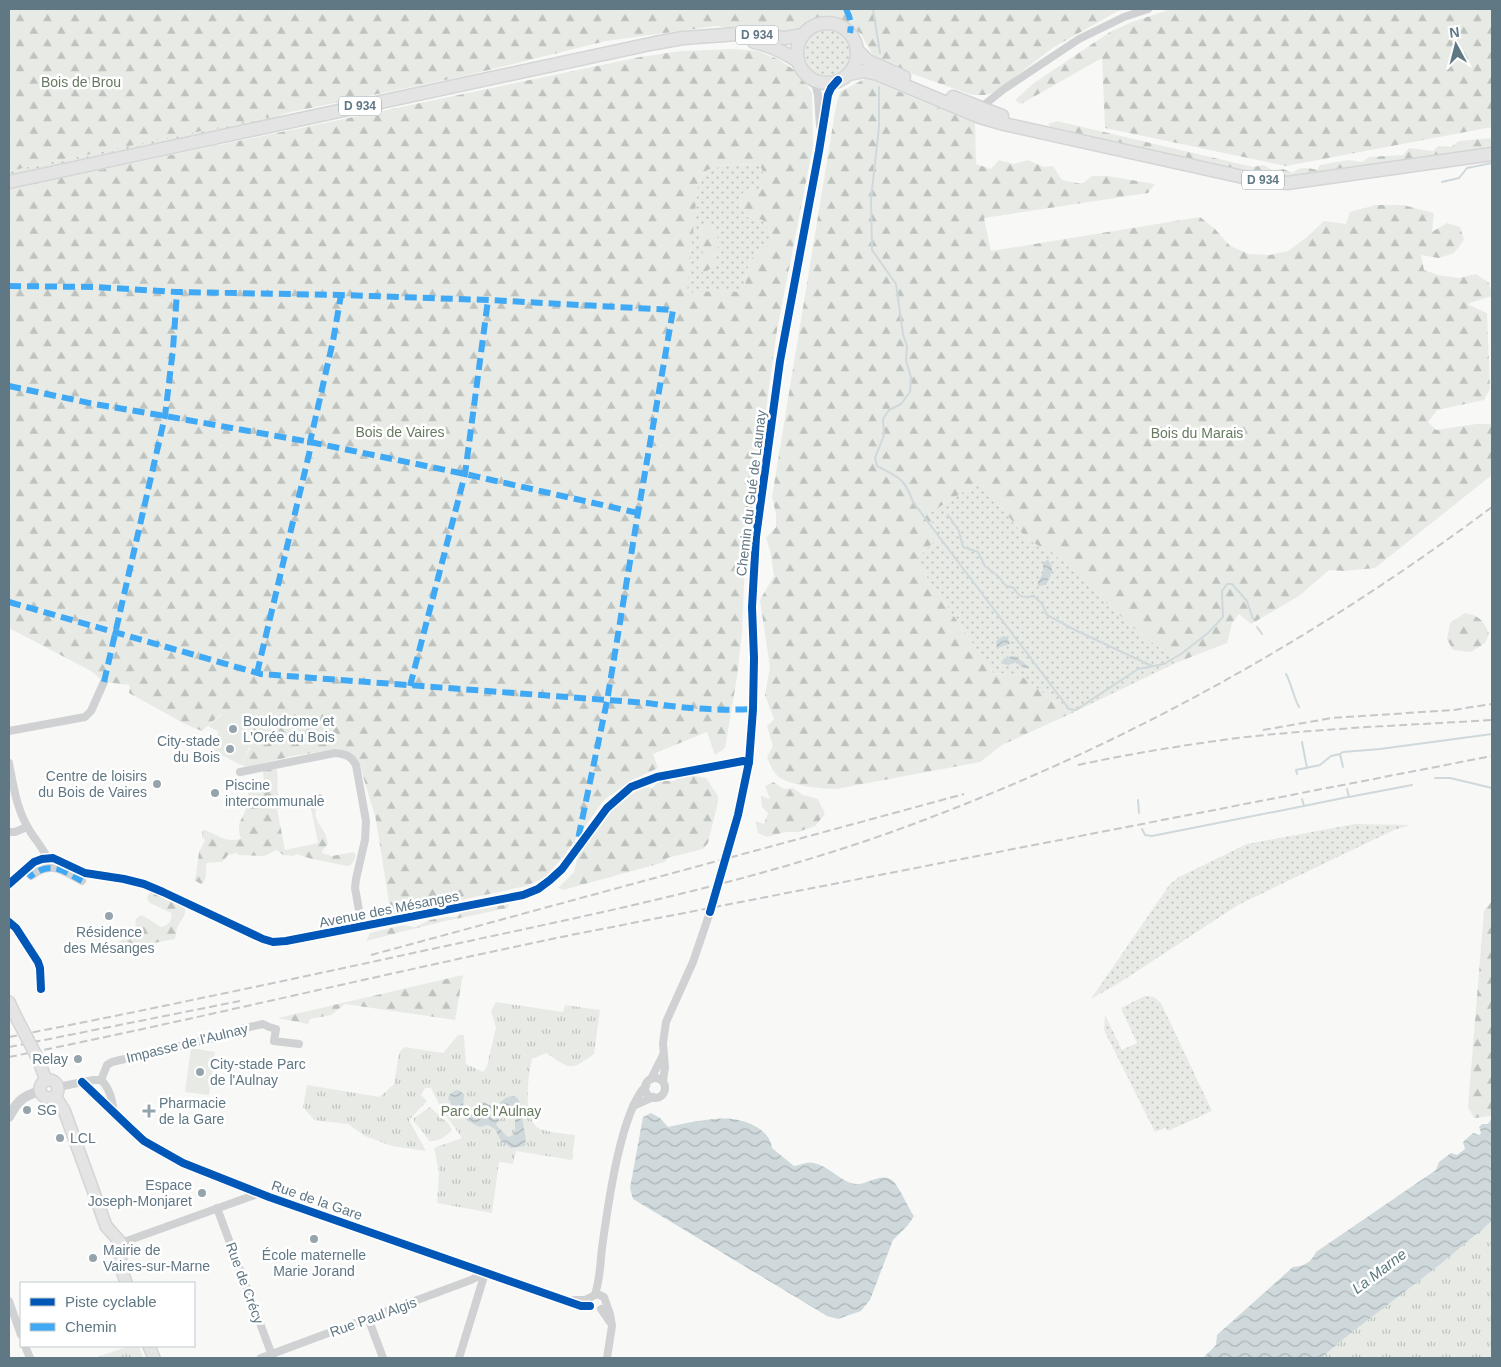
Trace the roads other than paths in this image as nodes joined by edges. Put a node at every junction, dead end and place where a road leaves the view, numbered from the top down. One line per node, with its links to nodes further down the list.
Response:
1 (1148, 9): 9 (street)
2 (803, 35): 3 (main road, D 934); 4 (main road); 5 (main road)
3 (712, 36): 5 (main road, D 934); 13 (main road, D 934)
4 (857, 50): 7 (main road); 9 (main road, D 934)
5 (798, 61): 6 (main road)
6 (809, 77): 7 (main road); 11 (street, Chemin du Gué de Launay)
7 (843, 77): 8 (main road, D 934); 11 (street, Chemin du Gué de Launay)
8 (930, 96): 9 (street); 10 (main road, D 934)
9 (981, 108): 10 (main road, D 934)
10 (1036, 131): 12 (main road, D 934)
11 (820, 138): 16 (street, Chemin du Gué de Launay)
12 (1492, 154)
13 (9, 182)
14 (104, 682): 15 (street)
15 (9, 731)
16 (749, 762): 25 (street, Avenue des Mésanges); 28 (street, Chemin du Gué de Launay, bridge)
17 (9, 763): 19 (street)
18 (240, 772): 25 (street)
19 (27, 827): 20 (street); 21 (street)
20 (9, 832)
21 (47, 858): 22 (street); 25 (street, Avenue des Mésanges)
22 (25, 870): 23 (street); 24 (street)
23 (82, 882)
24 (9, 884)
25 (362, 927)
26 (12, 1008): 29 (main road, bridge)
27 (299, 1044): 30 (street, Impasse de l'Aulnay)
28 (663, 1055): 31 (street, Chemin du Gué de Launay); 33 (street, Chemin du Gué de Launay)
29 (46, 1080): 34 (main road); 35 (main road)
30 (102, 1080): 32 (street); 38 (street)
31 (663, 1081): 33 (street); 36 (street)
32 (82, 1082): 35 (street); 38 (street, Rue de la Gare)
33 (648, 1083): 36 (street); 37 (street, Chemin du Gué de Launay)
34 (40, 1091): 35 (main road); 39 (street)
35 (57, 1091): 44 (main road)
36 (652, 1097): 37 (street)
37 (633, 1106): 47 (street, Chemin du Gué de Launay)
38 (114, 1112): 40 (street, Rue de la Gare)
39 (9, 1117)
40 (236, 1184): 41 (street, Rue de la Gare); 42 (street)
41 (260, 1193): 42 (street); 45 (street, Rue de la Gare)
42 (232, 1203): 43 (street)
43 (217, 1208): 44 (street); 52 (street, Rue de Crécy)
44 (121, 1243): 46 (main road)
45 (485, 1273): 47 (street, Rue de la Gare); 50 (street, Rue Paul Algis); 55 (street)
46 (126, 1282)
47 (594, 1298): 49 (street, Chemin du Gué de Launay); 49 (street)
48 (9, 1301): 51 (street)
49 (603, 1307): 56 (street)
50 (368, 1318): 52 (street, Rue Paul Algis); 54 (street)
51 (20, 1332)
52 (272, 1356): 53 (street, Rue Paul Algis)
53 (261, 1358)
54 (383, 1358)
55 (459, 1358)
56 (607, 1358)

